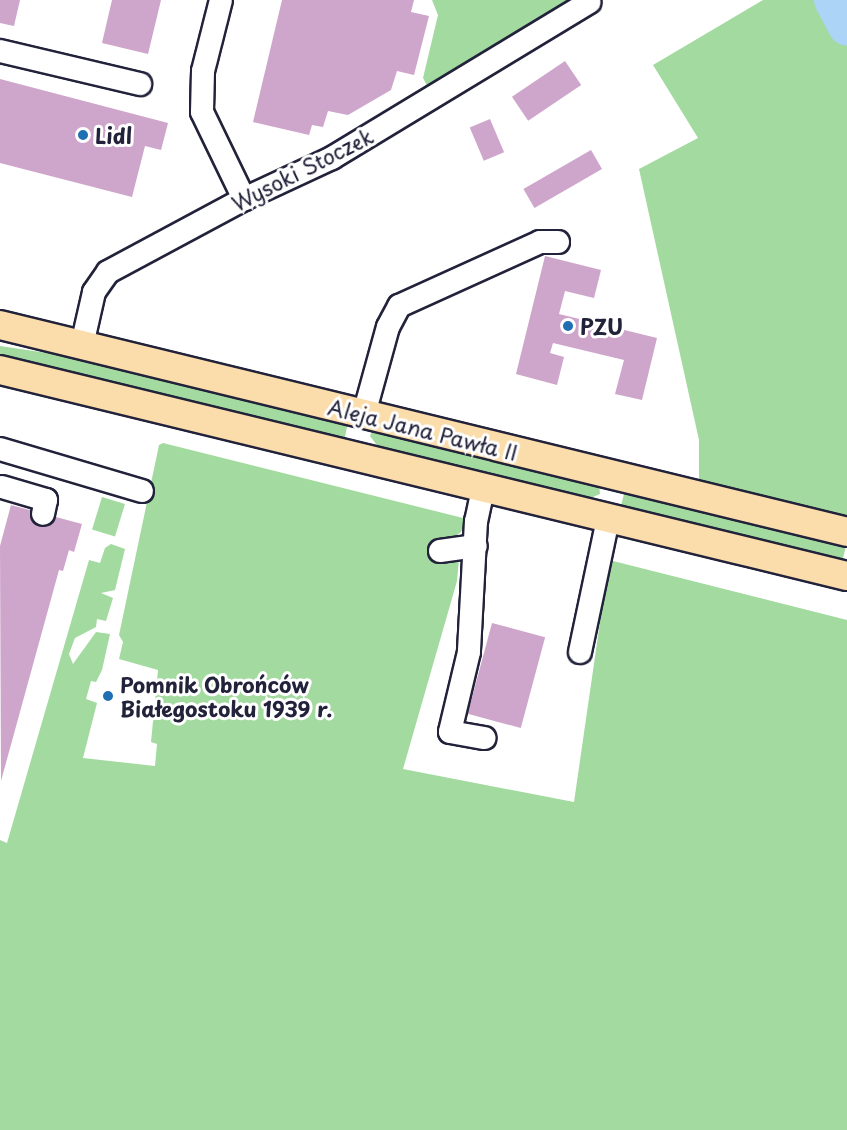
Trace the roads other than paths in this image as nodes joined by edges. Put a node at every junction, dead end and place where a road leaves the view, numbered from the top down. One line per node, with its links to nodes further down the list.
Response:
1 (221, 0): 5 (street)
2 (590, 2): 5 (street, Wysoki Stoczek)
3 (0, 51): 4 (street)
4 (140, 84)
5 (244, 199): 8 (street, Wysoki Stoczek)
6 (558, 242): 10 (street)
7 (0, 325): 8 (main road, Aleja Jana Pawła II)
8 (82, 345): 10 (main road, Aleja Jana Pawła II)
9 (0, 370): 12 (main road, Aleja Jana Pawła II)
10 (364, 414): 12 (main road); 13 (main road, Aleja Jana Pawła II)
11 (6, 450): 15 (street); 16 (street)
12 (355, 458): 14 (main road, Aleja Jana Pawła II)
13 (618, 476): 18 (main road); 19 (main road, Aleja Jana Pawła II)
14 (483, 489): 18 (main road, Aleja Jana Pawła II); 20 (street)
15 (1, 491): 17 (street)
16 (142, 491)
17 (43, 514)
18 (609, 519): 22 (main road, Aleja Jana Pawła II); 23 (street)
19 (847, 532)
20 (476, 546): 21 (street); 24 (street)
21 (441, 550)
22 (847, 576)
23 (580, 652)
24 (484, 738)

